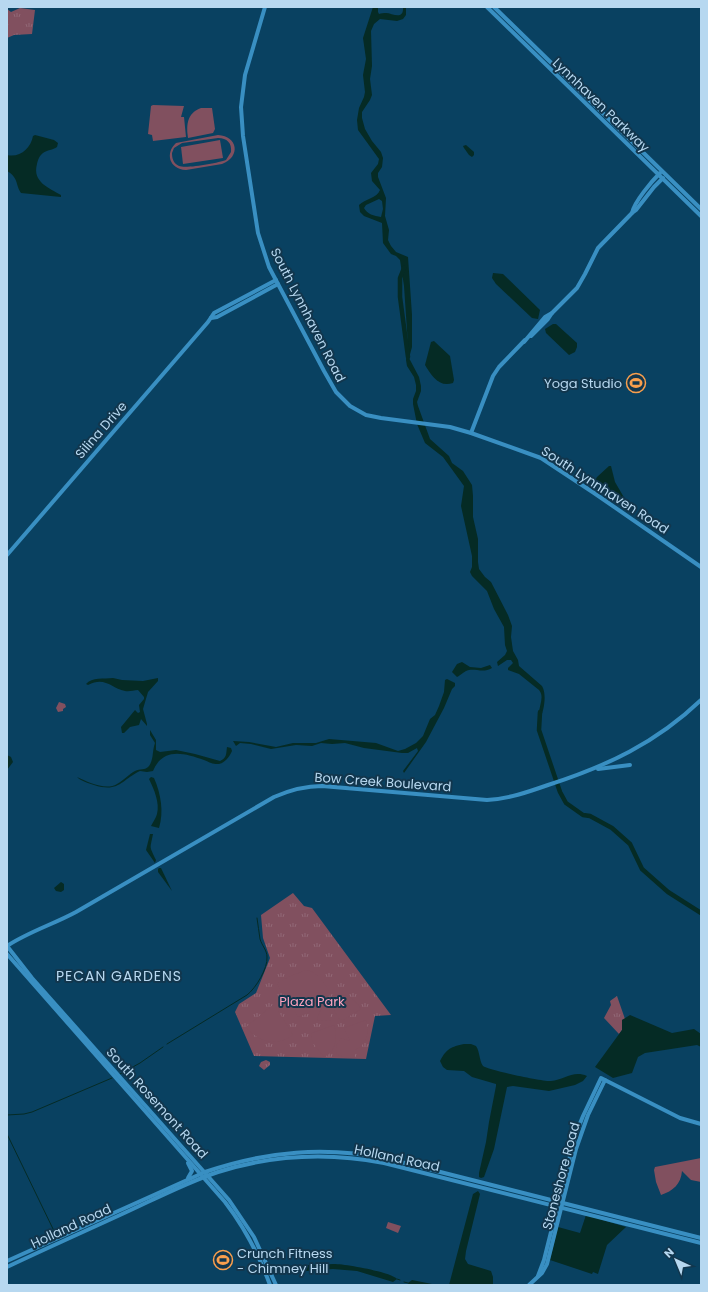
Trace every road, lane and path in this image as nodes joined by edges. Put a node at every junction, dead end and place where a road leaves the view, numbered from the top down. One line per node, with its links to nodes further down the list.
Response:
1 (265, 7): 11 (main road, South Lynnhaven Road)
2 (487, 7): 6 (main road, Lynnhaven Parkway)
3 (494, 7): 4 (main road, Lynnhaven Parkway)
4 (662, 171): 5 (main road, Lynnhaven Parkway); 6 (main road)
5 (666, 174): 7 (main road); 8 (main road, Lynnhaven Parkway)
6 (658, 175): 7 (main road, Lynnhaven Parkway); 9 (main road)
7 (662, 179): 9 (main road); 10 (main road, Lynnhaven Parkway)
8 (701, 209)
9 (632, 213): 12 (main road)
10 (701, 216)
11 (277, 282): 12 (main road, South Lynnhaven Road); 13 (main road, Silina Drive)
12 (471, 433): 14 (main road, South Lynnhaven Road)
13 (7, 555)
14 (701, 567)
15 (701, 700): 17 (main road, Bow Creek Boulevard)
16 (630, 766): 17 (main road)
17 (592, 770): 18 (main road, Bow Creek Boulevard)
18 (7, 946): 24 (main road, South Rosemont Road)
19 (7, 954): 22 (main road, South Rosemont Road)
20 (603, 1079): 21 (main road); 27 (main road, Stoneshore Road); 27 (main road, Stoneshore Road)
21 (701, 1124)
22 (179, 1150): 24 (main road, South Rosemont Road); 25 (main road)
23 (218, 1172): 24 (main road, Holland Road); 26 (main road); 28 (main road, Holland Road)
24 (204, 1175): 25 (main road, Holland Road); 26 (main road, South Rosemont Road); 27 (main road, Holland Road); 32 (main road, Holland Road); 33 (main road, South Rosemont Road)
25 (187, 1179): 31 (main road, Holland Road)
26 (218, 1186): 34 (main road, South Rosemont Road)
27 (561, 1202): 28 (main road, Stoneshore Road); 29 (main road, Holland Road)
28 (560, 1207): 30 (main road, Holland Road); 35 (main road, Stoneshore Road)
29 (701, 1238)
30 (701, 1243)
31 (7, 1262)
32 (7, 1267)
33 (270, 1285)
34 (276, 1285)
35 (529, 1285)

